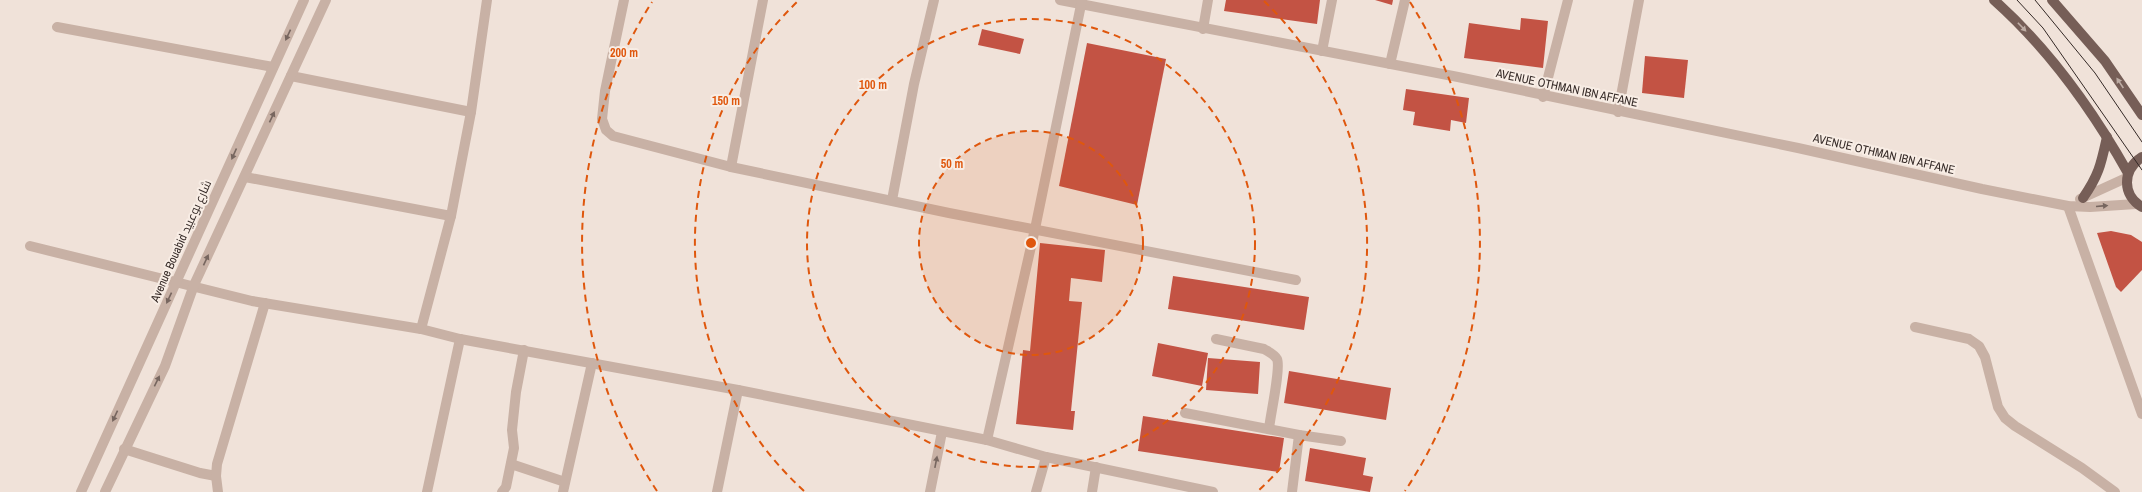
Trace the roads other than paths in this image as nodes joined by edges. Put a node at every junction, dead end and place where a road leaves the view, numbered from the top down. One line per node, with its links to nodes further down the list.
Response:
1 (304, 0): 20 (street, Avenue Bouabid شارع بوعبيد, one-way to 20)
2 (326, 0): 21 (street)
3 (487, 0): 23 (street)
4 (624, 0): 28 (street)
5 (763, 0): 28 (street)
6 (934, 0): 32 (street)
7 (1060, 0): 15 (street, AVENUE OTHMAN IBN AFFANE)
8 (1208, 0): 17 (street)
9 (1332, 0): 18 (street)
10 (1405, 0): 19 (street)
11 (1568, 0): 22 (street)
12 (1639, 0): 24 (street)
13 (1994, 0): 26 (main road, one-way to 26)
14 (2052, 0): 25 (main road, one-way to 14)
15 (1082, 2): 17 (street, AVENUE OTHMAN IBN AFFANE); 36 (street)
16 (58, 27): 20 (street)
17 (1203, 29): 18 (street, AVENUE OTHMAN IBN AFFANE)
18 (1322, 51): 19 (street, AVENUE OTHMAN IBN AFFANE)
19 (1390, 64): 22 (street, AVENUE OTHMAN IBN AFFANE)
20 (273, 67): 39 (street, Avenue Bouabid شارع بوعبيد, one-way to 39)
21 (291, 76): 23 (street); 30 (street, one-way to 21)
22 (1543, 96): 24 (street, AVENUE OTHMAN IBN AFFANE)
23 (471, 112): 35 (street)
24 (1618, 112): 33 (street, AVENUE OTHMAN IBN AFFANE)
25 (2142, 115)
26 (2107, 137): 29 (main road); 31 (main road)
27 (2142, 157): 29 (main road)
28 (731, 167): 32 (street)
29 (2127, 175): 31 (street); 34 (main road)
30 (245, 177): 35 (street); 40 (street, one-way to 30)
31 (2083, 198): 33 (street)
32 (892, 200): 36 (street)
33 (2068, 206): 34 (street, AVENUE OTHMAN IBN AFFANE, one-way to 34); 50 (street)
34 (2139, 206)
35 (451, 216): 43 (street)
36 (1035, 229): 38 (street); 54 (street)
37 (30, 246): 39 (street)
38 (1296, 280)
39 (177, 281): 40 (street); 62 (street, Avenue Bouabid شارع بوعبيد, one-way to 62)
40 (194, 285): 41 (street); 56 (street, one-way to 40)
41 (265, 303): 43 (street); 60 (street)
42 (1916, 327): 73 (street)
43 (421, 329): 44 (street)
44 (460, 339): 46 (street); 65 (street)
45 (1216, 340): 51 (street)
46 (524, 350): 47 (street); 58 (street)
47 (592, 363): 48 (street); 61 (street)
48 (738, 390): 52 (street); 67 (street)
49 (1184, 413): 51 (street)
50 (2142, 414)
51 (1269, 429): 53 (street)
52 (942, 432): 54 (street); 68 (street, one-way to 52)
53 (1299, 435): 55 (street); 72 (street)
54 (987, 440): 57 (street)
55 (1341, 441)
56 (124, 449): 60 (street); 63 (street)
57 (1046, 457): 59 (street); 69 (street)
58 (511, 464): 61 (street); 66 (street)
59 (1096, 467): 70 (street); 71 (street)
60 (216, 476): 64 (street)
61 (564, 487)
62 (81, 492)
63 (105, 492)
64 (218, 492)
65 (427, 492)
66 (502, 492)
67 (717, 492)
68 (930, 492)
69 (1036, 492)
70 (1092, 492)
71 (1213, 492)
72 (1292, 492)
73 (2115, 492)

